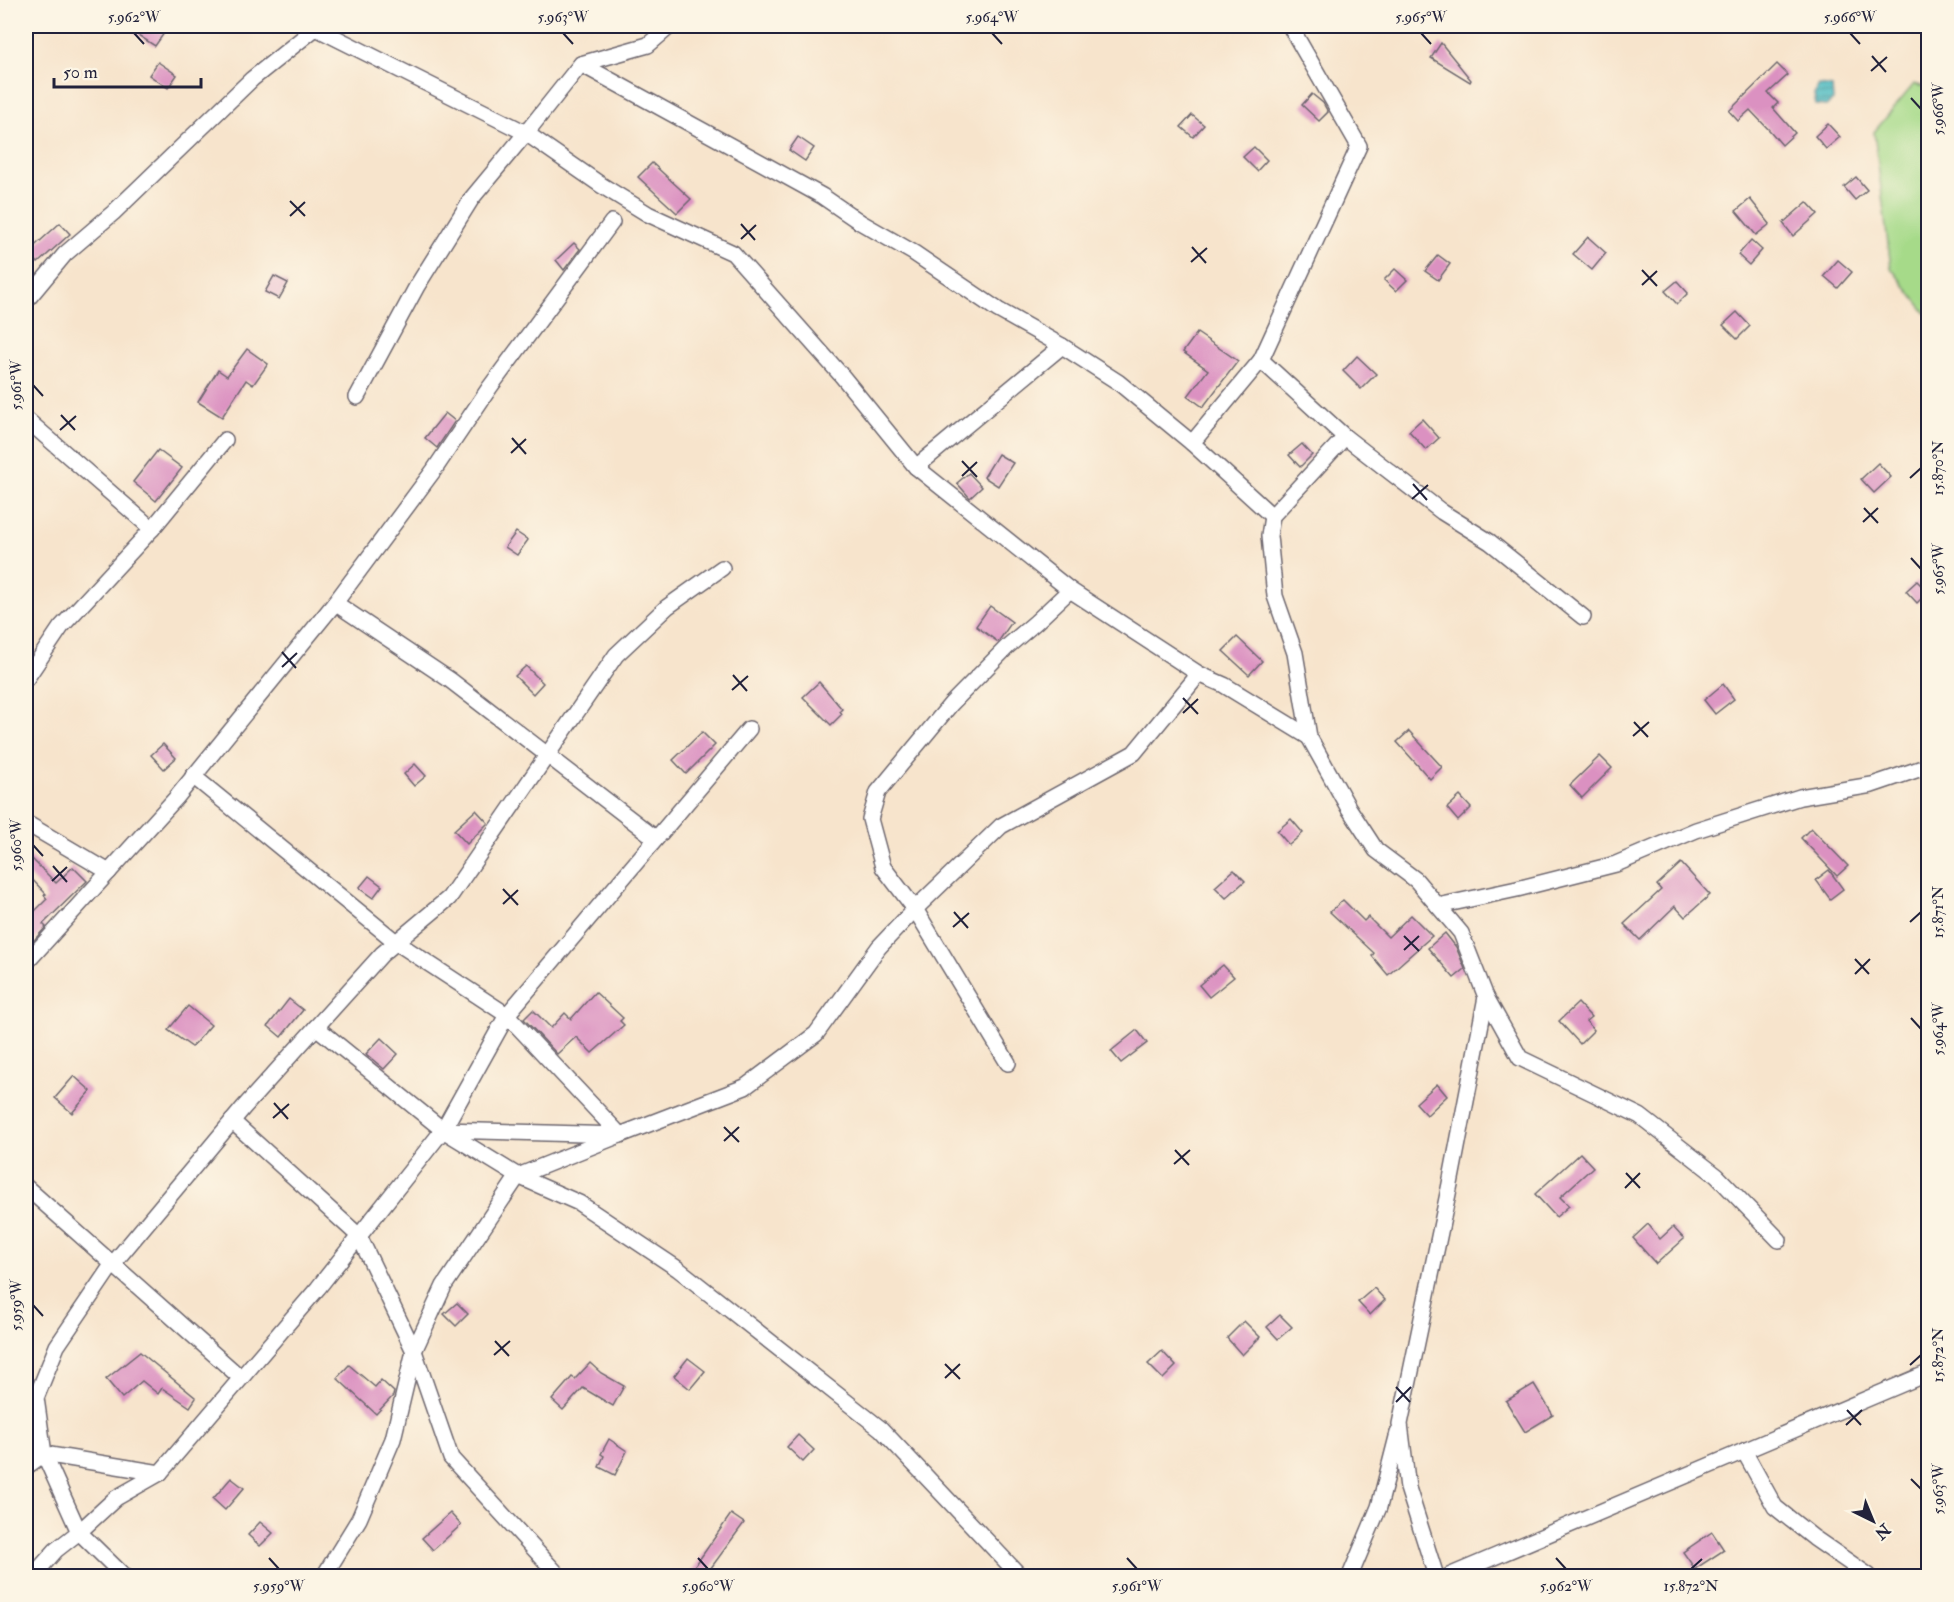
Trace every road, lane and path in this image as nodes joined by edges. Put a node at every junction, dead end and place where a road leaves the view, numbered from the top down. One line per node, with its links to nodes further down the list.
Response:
1 (315, 26): 5 (street); 7 (street)
2 (670, 26): 4 (street)
3 (1290, 26): 9 (street)
4 (581, 64): 5 (street); 8 (street)
5 (526, 133): 10 (street); 15 (street)
6 (612, 222): 20 (street)
7 (26, 301)
8 (1062, 346): 14 (street); 15 (street)
9 (1262, 360): 12 (street); 14 (street)
10 (357, 398)
11 (26, 419): 17 (street)
12 (1345, 436): 16 (street); 21 (street)
13 (225, 440): 17 (street)
14 (1192, 442): 16 (street)
15 (916, 467): 19 (street)
16 (1272, 516): 25 (street)
17 (152, 529): 23 (street)
18 (722, 568): 26 (street)
19 (1070, 590): 22 (street); 33 (street)
20 (335, 603): 26 (street); 28 (street)
21 (1583, 617)
22 (1199, 674): 25 (street); 33 (street)
23 (26, 679)
24 (749, 729): 30 (street)
25 (1309, 737): 32 (street)
26 (547, 756): 30 (street); 34 (street)
27 (1929, 766): 32 (street)
28 (194, 776): 31 (street); 34 (street)
29 (26, 823): 31 (street)
30 (655, 838): 37 (street)
31 (109, 872): 35 (street)
32 (1438, 906): 36 (street)
33 (915, 909): 39 (street); 42 (street)
34 (396, 942): 37 (street); 38 (street)
35 (26, 963)
36 (1486, 996): 46 (street); 51 (street)
37 (507, 1015): 41 (street); 42 (street)
38 (316, 1027): 40 (street); 41 (street)
39 (1008, 1063)
40 (232, 1121): 45 (street); 47 (street)
41 (443, 1130): 42 (street); 43 (street); 45 (street)
42 (620, 1136): 43 (street)
43 (518, 1176): 48 (street); 62 (street)
44 (26, 1187): 47 (street)
45 (360, 1236): 48 (street); 50 (street)
46 (1779, 1240)
47 (112, 1265): 50 (street); 54 (street)
48 (414, 1351): 60 (street); 61 (street)
49 (1929, 1373): 53 (street)
50 (241, 1378): 56 (street)
51 (1400, 1425): 63 (street); 64 (street)
52 (26, 1441): 54 (street)
53 (1744, 1450): 65 (street); 66 (street)
54 (44, 1454): 55 (street); 56 (street); 57 (street)
55 (26, 1467)
56 (160, 1473): 57 (street)
57 (79, 1532): 58 (street); 59 (street)
58 (33, 1576)
59 (124, 1576)
60 (324, 1576)
61 (559, 1576)
62 (1020, 1576)
63 (1350, 1576)
64 (1436, 1576)
65 (1449, 1576)
66 (1869, 1576)

